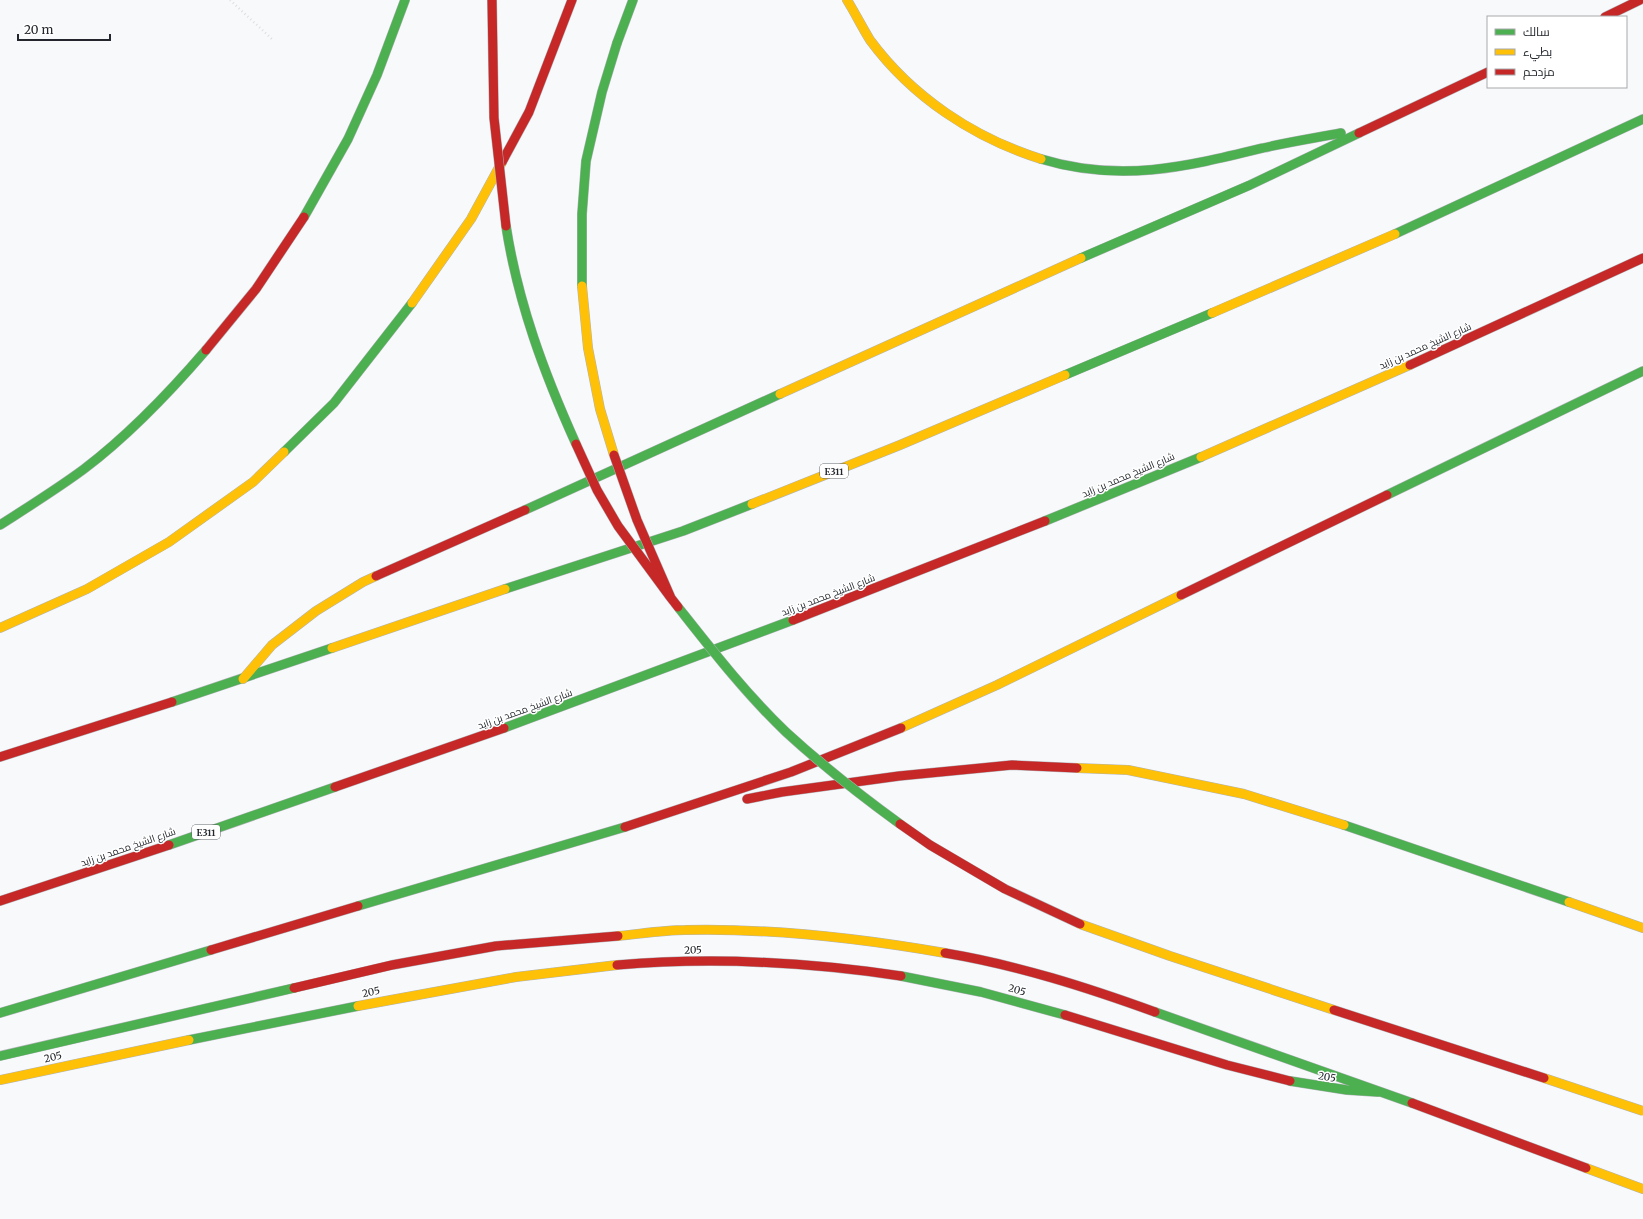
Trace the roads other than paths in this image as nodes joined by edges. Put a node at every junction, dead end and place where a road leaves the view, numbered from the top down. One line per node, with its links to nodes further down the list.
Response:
1 (405, 0): 13 (main road)
2 (492, 0): 14 (main road, bridge)
3 (572, 0): 15 (main road)
4 (633, 0): 14 (main road, bridge)
5 (847, 0): 9 (main road)
6 (1640, 0): 7 (main road)
7 (1606, 16)
8 (1487, 72): 9 (main road)
9 (1402, 112): 16 (main road)
10 (1643, 119): 16 (main road, E311)
11 (1643, 258): 19 (main road, شارع الشيخ محمد بن زايد / E311)
12 (1643, 371): 18 (main road)
13 (0, 525)
14 (671, 598): 25 (main road, bridge)
15 (0, 628)
16 (242, 679): 17 (main road, E311)
17 (0, 758)
18 (658, 817): 20 (main road); 21 (main road)
19 (0, 901)
20 (1643, 928)
21 (0, 1013)
22 (0, 1056): 24 (main road)
23 (0, 1080): 24 (main road, 205)
24 (1382, 1092): 26 (main road)
25 (1643, 1112)
26 (1643, 1189)

